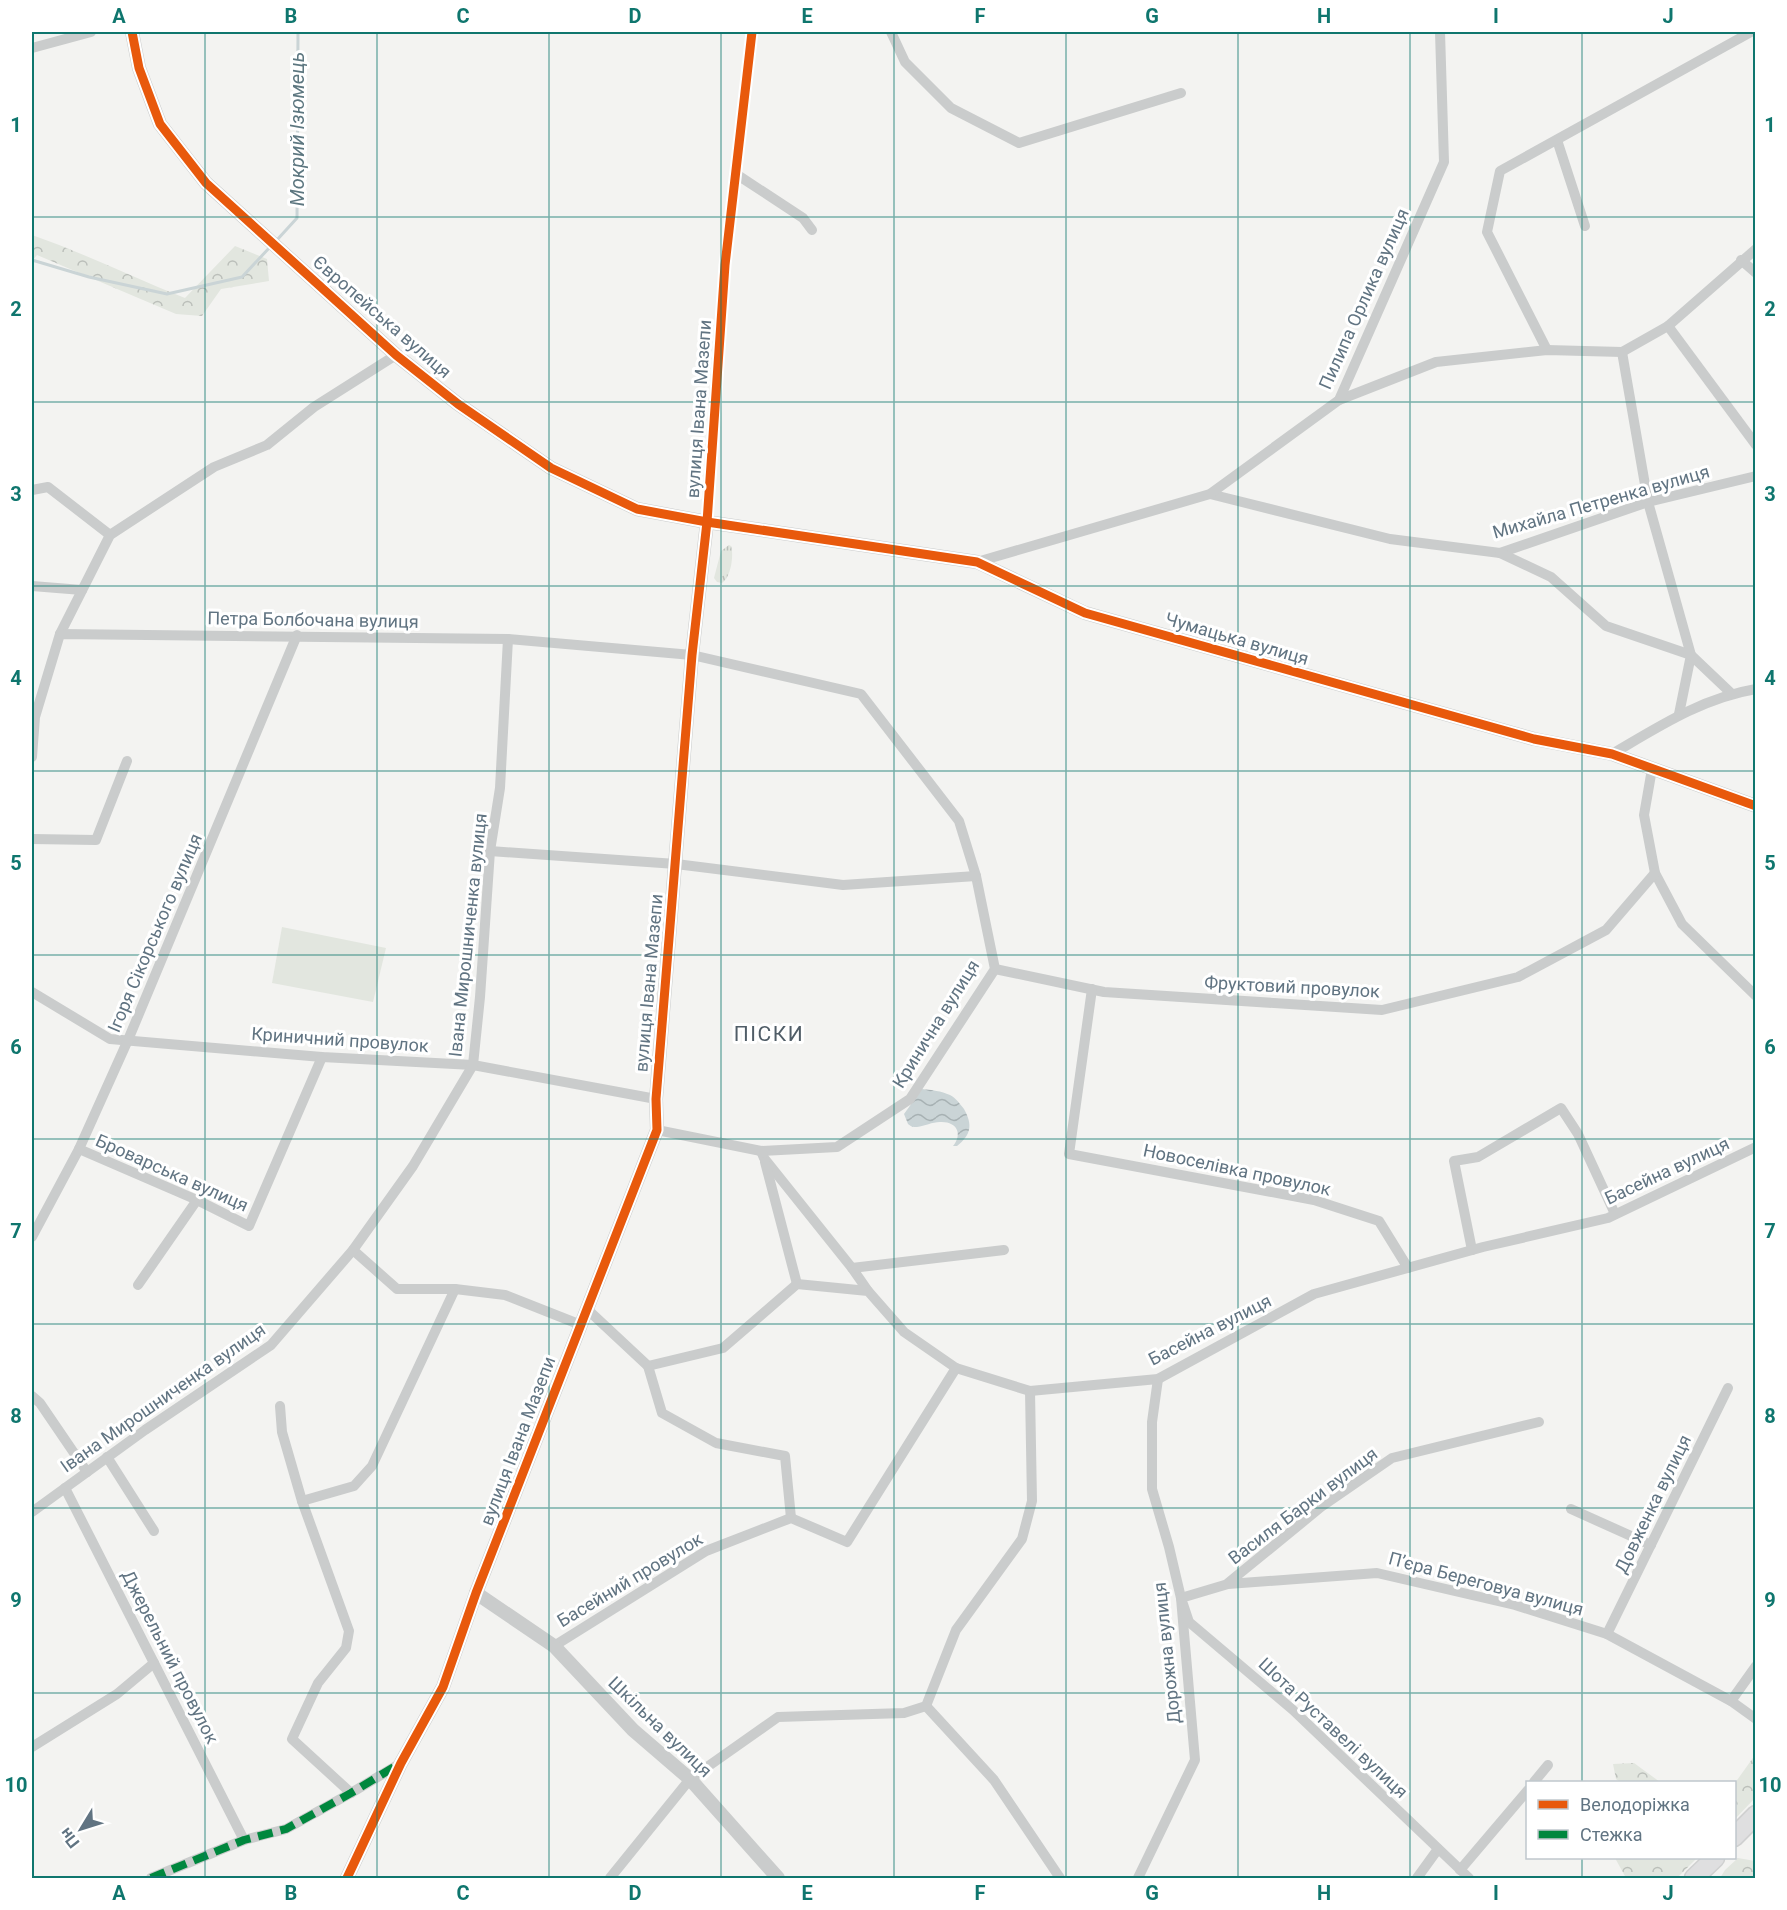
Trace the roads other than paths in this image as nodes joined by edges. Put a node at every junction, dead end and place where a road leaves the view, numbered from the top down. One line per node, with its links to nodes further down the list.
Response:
1 (91, 32): 7 (street)
2 (132, 32): 19 (street, Європейська вулиця)
3 (752, 32): 10 (street, вулиця Івана Мазепи)
4 (891, 32): 8 (street)
5 (1440, 32): 20 (street, Пилипа Орлика вулиця)
6 (1751, 32): 9 (street)
7 (32, 48)
8 (1181, 93)
9 (1557, 140): 11 (street); 17 (street)
10 (736, 174): 12 (street); 26 (street, вулиця Івана Мазепи)
11 (1585, 226)
12 (812, 230)
13 (1755, 249): 14 (street)
14 (1741, 260): 15 (street); 16 (street)
15 (1755, 273)
16 (1668, 326): 18 (street); 21 (street)
17 (1547, 351): 18 (street); 20 (street)
18 (1622, 352): 25 (street)
19 (396, 355): 26 (street, Європейська вулиця); 27 (street)
20 (1339, 400): 24 (street, Пилипа Орлика вулиця)
21 (1755, 445)
22 (1755, 476): 25 (street, Михайла Петренка вулиця)
23 (32, 490): 27 (street)
24 (1210, 494): 28 (street, Михайла Петренка вулиця); 29 (street, Пилипа Орлика вулиця)
25 (1648, 502): 28 (street, Михайла Петренка вулиця); 36 (street)
26 (707, 522): 29 (street, Чумацька вулиця); 35 (street, вулиця Івана Мазепи)
27 (110, 535): 31 (street)
28 (1500, 553): 36 (street)
29 (977, 562): 41 (street, Чумацька вулиця)
30 (32, 586): 31 (street)
31 (82, 590): 32 (street)
32 (60, 634): 33 (street, Петра Болбочана вулиця); 40 (street)
33 (297, 635): 34 (street, Петра Болбочана вулиця); 55 (street, Ігоря Сікорського вулиця)
34 (508, 639): 35 (street, Петра Болбочана вулиця); 47 (street, Івана Мирошниченка вулиця)
35 (692, 655): 48 (street, вулиця Івана Мазепи); 50 (street, Кринична вулиця)
36 (1691, 655): 38 (street); 39 (street)
37 (1755, 689): 38 (street)
38 (1731, 693): 39 (street)
39 (1678, 714): 41 (street)
40 (33, 717): 42 (street)
41 (1612, 754): 44 (street, Чумацька вулиця)
42 (32, 757)
43 (127, 761): 46 (street)
44 (1652, 769): 45 (street, Чумацька вулиця); 49 (street)
45 (1755, 806)
46 (32, 839)
47 (490, 851): 48 (street); 57 (street, Івана Мирошниченка вулиця)
48 (676, 864): 50 (street); 58 (street, вулиця Івана Мазепи)
49 (1655, 873): 52 (street, Фруктовий провулок); 54 (street)
50 (976, 876): 51 (street, Кринична вулиця)
51 (995, 969): 52 (street, Фруктовий провулок); 62 (street, Кринична вулиця)
52 (1092, 989): 70 (street, Новоселівка провулок)
53 (32, 992): 55 (street, Криничний провулок)
54 (1755, 996)
55 (128, 1040): 56 (street, Криничний провулок); 61 (street, Ігоря Сікорського вулиця)
56 (322, 1057): 57 (street, Криничний провулок); 63 (street, Броварська вулиця)
57 (473, 1065): 58 (street, Криничний провулок); 66 (street, Івана Мирошниченка вулиця)
58 (656, 1099): 59 (street, вулиця Івана Мазепи)
59 (657, 1130): 62 (street, Кринична вулиця); 75 (street, вулиця Івана Мазепи)
60 (1755, 1147): 64 (street, Басейна вулиця)
61 (79, 1149): 63 (street, Броварська вулиця); 65 (street, Ігоря Сікорського вулиця)
62 (763, 1155): 69 (street, Басейна вулиця); 71 (street)
63 (197, 1200): 72 (street)
64 (1615, 1214): 68 (street, Басейна вулиця); 68 (street)
65 (32, 1237)
66 (353, 1250): 73 (street); 85 (street, Івана Мирошниченка вулиця)
67 (1004, 1250): 69 (street)
68 (1472, 1250): 70 (street, Басейна вулиця)
69 (852, 1268): 74 (street, Басейна вулиця)
70 (1408, 1268): 79 (street, Басейна вулиця)
71 (797, 1284): 74 (street); 77 (street)
72 (138, 1285)
73 (456, 1288): 76 (street); 88 (street)
74 (868, 1291): 78 (street, Басейна вулиця)
75 (588, 1310): 76 (street, вулиця Івана Мазепи); 77 (street)
76 (581, 1325): 95 (street, вулиця Івана Мазепи)
77 (648, 1366): 91 (street)
78 (956, 1368): 81 (street, Басейна вулиця); 91 (street)
79 (1158, 1378): 81 (street, Басейна вулиця); 96 (street, Дорожна вулиця)
80 (1728, 1388): 93 (street, Довженка вулиця)
81 (1030, 1391): 102 (street)
82 (32, 1396): 86 (street)
83 (280, 1406): 88 (street)
84 (1539, 1422): 94 (street, Василя Барки вулиця)
85 (107, 1457): 86 (street, Івана Мирошниченка вулиця); 92 (street)
86 (87, 1472): 87 (street, Івана Мирошниченка вулиця)
87 (65, 1488): 90 (street, Івана Мирошниченка вулиця); 99 (street, Джерельний провулок)
88 (302, 1501): 110 (street)
89 (1572, 1509): 93 (street)
90 (32, 1512)
91 (791, 1518): 98 (street, Басейний провулок)
92 (154, 1532)
93 (1651, 1545): 97 (street, Довженка вулиця)
94 (1228, 1584): 96 (street, П’єра Береговуа вулиця); 97 (street, П’єра Береговуа вулиця)
95 (476, 1593): 98 (street, Шкільна вулиця); 105 (street, вулиця Івана Мазепи)
96 (1181, 1598): 114 (street, Шота Руставелі вулиця); 122 (street, Дорожна вулиця)
97 (1607, 1634): 101 (street, П’єра Береговуа вулиця)
98 (554, 1646): 107 (street, Шкільна вулиця)
99 (154, 1663): 104 (street); 113 (street, Джерельний провулок)
100 (1755, 1666): 101 (street)
101 (1731, 1701): 103 (street, П’єра Береговуа вулиця)
102 (926, 1706): 107 (street); 121 (street)
103 (1755, 1719)
104 (32, 1748)
105 (401, 1763): 110 (street); 118 (street, вулиця Івана Мазепи)
106 (1548, 1765): 108 (street)
107 (690, 1779): 119 (street); 120 (street, Шкільна вулиця)
108 (1535, 1781)
109 (1526, 1791): 116 (street)
110 (351, 1793): 113 (street)
111 (1755, 1815): 112 (highway)
112 (1736, 1835)
113 (244, 1840): 117 (street)
114 (1438, 1849): 116 (street, Шота Руставелі вулиця); 123 (street)
115 (1713, 1859): 125 (highway)
116 (1460, 1870): 124 (street, Шота Руставелі вулиця)
117 (151, 1878)
118 (347, 1878)
119 (610, 1878)
120 (778, 1878)
121 (1060, 1878)
122 (1138, 1878)
123 (1417, 1878)
124 (1470, 1878)
125 (1694, 1878)

